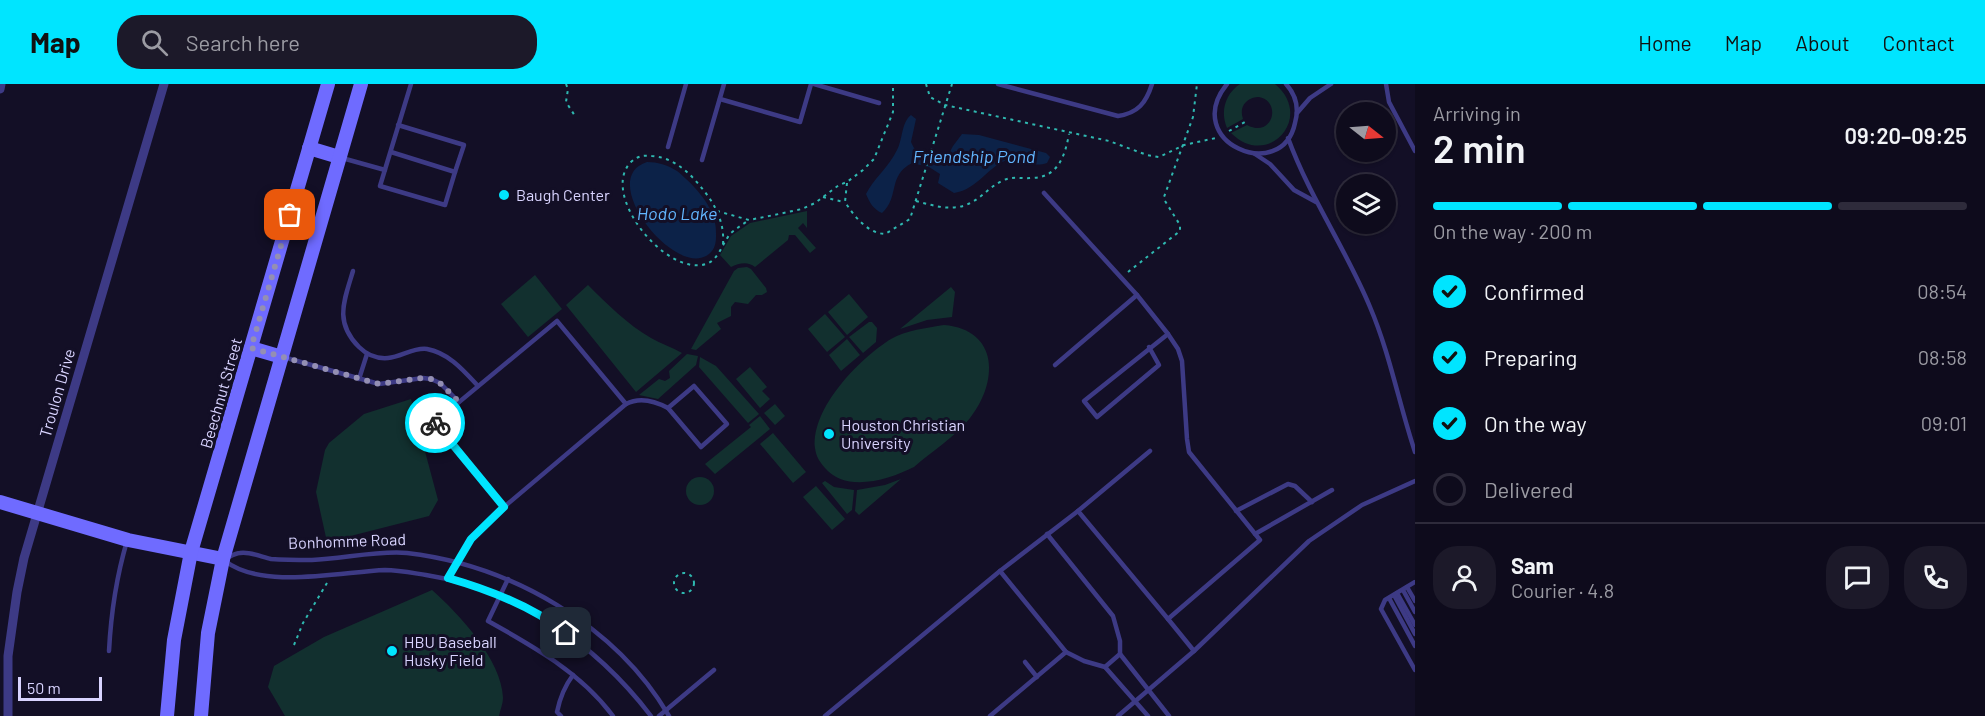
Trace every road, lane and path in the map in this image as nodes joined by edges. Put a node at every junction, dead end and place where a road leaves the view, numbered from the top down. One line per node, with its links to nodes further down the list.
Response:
1 (1, 84): 20 (street)
2 (164, 84): 73 (street, Troulon Drive)
3 (328, 84): 33 (main road, Beechnut Street)
4 (361, 84): 37 (main road)
5 (411, 84): 27 (lane)
6 (566, 84): 25 (path)
7 (686, 84): 32 (lane)
8 (724, 84): 21 (lane)
9 (812, 84): 21 (lane); 22 (lane)
10 (893, 84): 41 (path)
11 (926, 84): 23 (path)
12 (952, 84): 23 (path)
13 (999, 84): 14 (lane)
14 (1152, 84)
15 (1197, 84): 31 (path)
16 (1227, 84): 29 (lane)
17 (1286, 84): 24 (lane)
18 (1331, 84): 24 (lane)
19 (1387, 84): 34 (lane)
20 (0, 89)
21 (720, 99): 38 (lane)
22 (879, 103)
23 (945, 105): 28 (path); 44 (path)
24 (1298, 113): 30 (lane)
25 (575, 116)
26 (1245, 122): 29 (path)
27 (399, 125): 35 (lane); 40 (lane)
28 (1069, 134): 31 (path); 44 (path)
29 (1222, 135): 31 (path); 36 (lane)
30 (1288, 138): 36 (lane); 46 (lane)
31 (1184, 145): 51 (path)
32 (668, 147)
33 (309, 148): 37 (main road); 55 (main road, Beechnut Street)
34 (1415, 151)
35 (390, 152): 39 (lane); 40 (lane)
36 (1254, 154): 46 (lane)
37 (339, 158): 39 (lane); 57 (main road)
38 (702, 160)
39 (385, 170): 40 (lane)
40 (455, 172)
41 (847, 182): 43 (path); 45 (path)
42 (1044, 193): 51 (lane)
43 (824, 197): 45 (path); 48 (path)
44 (915, 201): 45 (path)
45 (845, 202)
46 (1316, 202): 65 (lane)
47 (717, 211): 48 (path); 49 (path); 49 (path)
48 (749, 220): 49 (path)
49 (723, 244)
50 (353, 271): 56 (lane)
51 (1121, 277): 52 (lane)
52 (1137, 295): 53 (lane); 58 (lane)
53 (1168, 334): 54 (lane); 72 (lane)
54 (1149, 347): 54 (lane)
55 (251, 348): 57 (main road); 77 (main road, Beechnut Street)
56 (366, 354): 59 (lane); 60 (lane)
57 (282, 357): 59 (lane); 78 (main road)
58 (1055, 365)
59 (359, 379): 61 (lane)
60 (478, 387): 61 (lane); 62 (lane)
61 (459, 402): 70 (lane)
62 (626, 404): 63 (lane); 70 (lane)
63 (668, 408): 63 (lane)
64 (1150, 451): 71 (lane)
65 (1415, 452)
66 (1415, 481): 97 (lane)
67 (1332, 490): 69 (lane)
68 (0, 502): 73 (main road, Bonhomme Road)
69 (1312, 502): 72 (lane); 75 (lane)
70 (504, 507): 79 (lane)
71 (1078, 511): 74 (lane); 91 (lane)
72 (1236, 512): 75 (lane)
73 (37, 514): 76 (main road, Bonhomme Road); 100 (street, Troulon Drive)
74 (1047, 534): 81 (lane); 99 (lane)
75 (1255, 534): 91 (lane)
76 (128, 540): 77 (main road, Bonhomme Road); 96 (lane)
77 (191, 552): 78 (main road, Bonhomme Road); 113 (main road, Beechnut Street)
78 (223, 559): 79 (lane, Bonhomme Road); 82 (lane, Bonhomme Road); 114 (main road)
79 (458, 562): 83 (lane); 84 (lane, Bonhomme Road)
80 (687, 571): 80 (path)
81 (1000, 571): 98 (lane); 119 (lane)
82 (327, 576): 83 (lane, Bonhomme Road); 94 (path)
83 (448, 578): 87 (lane, Bonhomme Road)
84 (508, 579): 87 (lane); 110 (lane, Bonhomme Road)
85 (1409, 586): 86 (lane); 88 (lane); 89 (lane); 90 (lane)
86 (1415, 590)
87 (501, 595): 106 (lane); 116 (lane, Bonhomme Road)
88 (1393, 595): 92 (lane); 93 (lane); 95 (lane); 102 (lane)
89 (1415, 602)
90 (1415, 612)
91 (1168, 619): 97 (lane)
92 (1415, 625)
93 (1415, 634)
94 (294, 645)
95 (1415, 646)
96 (110, 651)
97 (1194, 651): 108 (lane)
98 (1066, 652): 103 (lane); 107 (lane)
99 (1120, 654): 103 (lane); 108 (lane)
100 (4, 656): 112 (street, Troulon Drive)
101 (1025, 662): 107 (lane)
102 (1413, 662): 105 (lane)
103 (1106, 667): 109 (lane)
104 (714, 670): 110 (lane)
105 (1415, 670)
106 (573, 675): 111 (lane); 115 (lane)
107 (1037, 677): 120 (lane)
108 (1149, 691): 109 (lane); 123 (lane)
109 (1136, 702): 121 (lane); 122 (lane)
110 (666, 710): 117 (lane); 118 (lane, Bonhomme Road)
111 (557, 715)
112 (8, 716)
113 (167, 716)
114 (201, 716)
115 (613, 716)
116 (651, 716)
117 (659, 716)
118 (669, 716)
119 (825, 716)
120 (990, 716)
121 (1118, 716)
122 (1148, 716)
123 (1169, 716)

